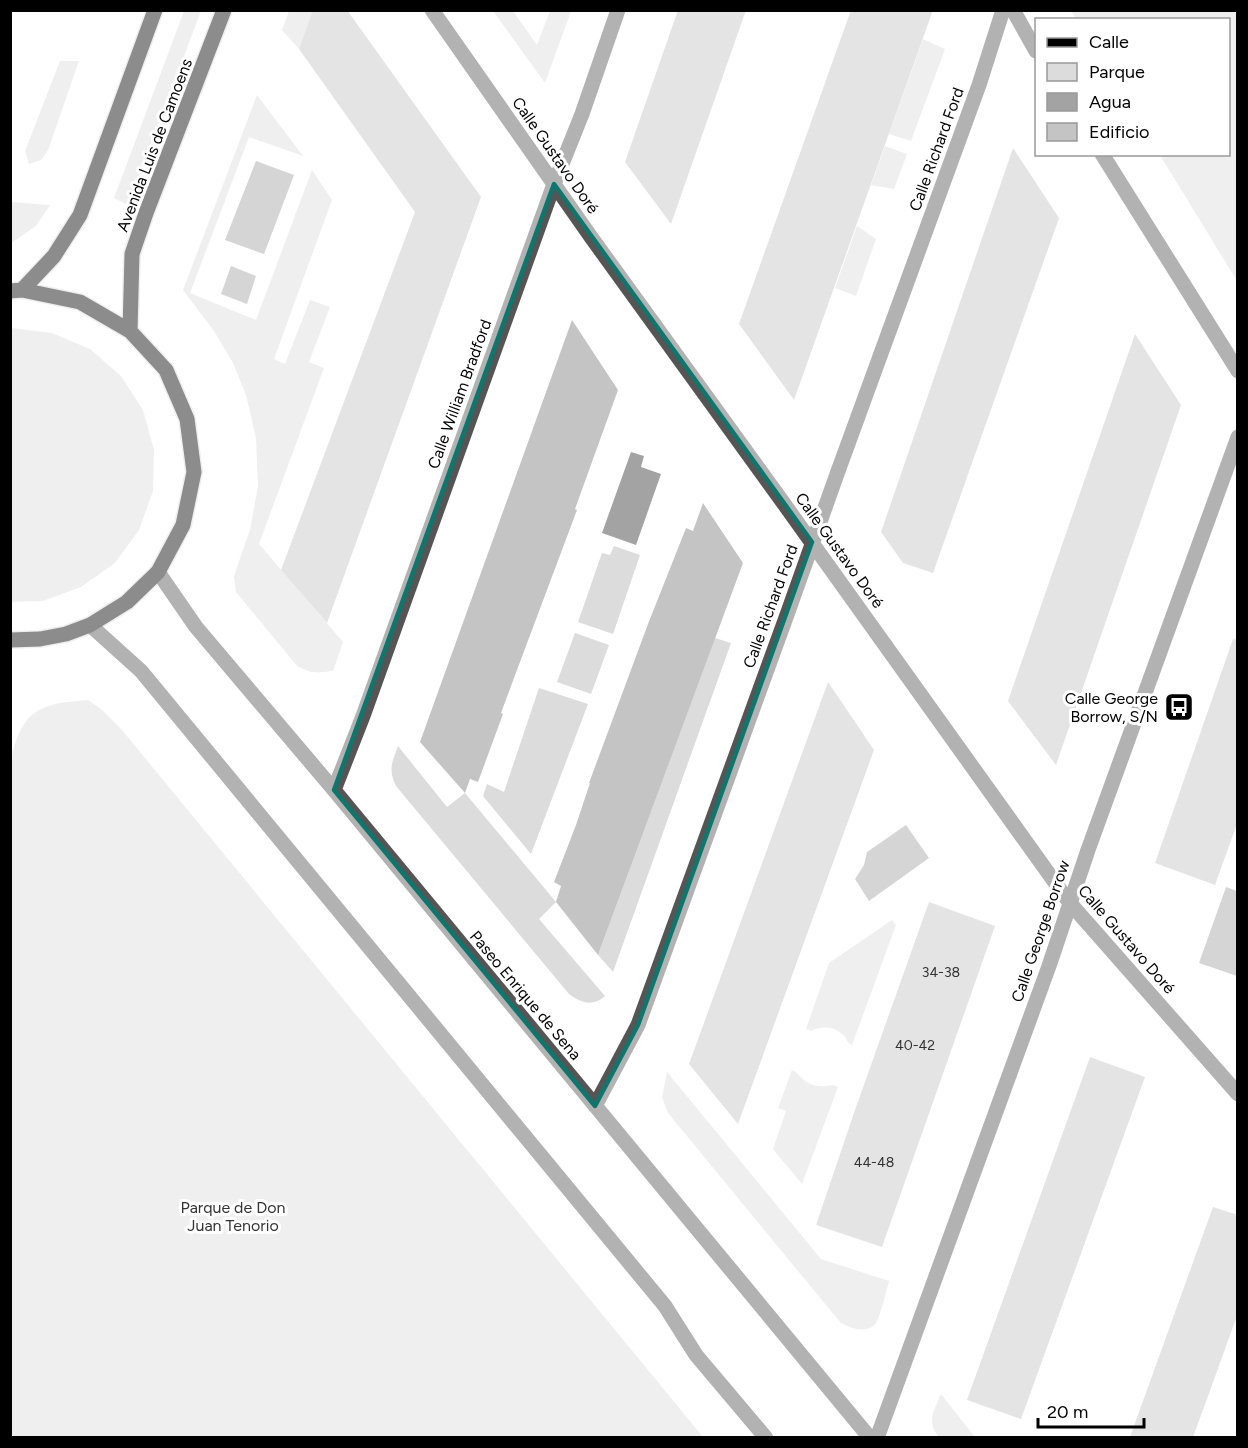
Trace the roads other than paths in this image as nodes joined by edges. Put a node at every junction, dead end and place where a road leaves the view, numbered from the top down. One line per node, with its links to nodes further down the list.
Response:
1 (155, 10): 10 (main road)
2 (224, 10): 11 (main road, Avenida Luis de Camoens)
3 (432, 10): 9 (street, Calle Gustavo Doré)
4 (618, 10): 9 (street, Calle William Bradford)
5 (1003, 10): 14 (street, Calle Richard Ford)
6 (1013, 10): 7 (street)
7 (1035, 49)
8 (1103, 156): 12 (street)
9 (554, 184): 14 (street, Calle Gustavo Doré); 18 (street, Calle William Bradford)
10 (16, 291): 11 (main road)
11 (130, 331): 15 (main road)
12 (1238, 371)
13 (1238, 437): 19 (street, Calle George Borrow)
14 (812, 542): 19 (street, Calle Gustavo Doré); 21 (street, Calle Richard Ford)
15 (158, 572): 16 (main road); 18 (street, Paseo Enrique de Sena)
16 (90, 625): 17 (main road); 22 (street)
17 (12, 642)
18 (334, 790): 21 (street, Paseo Enrique de Sena)
19 (1069, 902): 20 (street, Calle Gustavo Doré); 24 (street, Calle George Borrow)
20 (1238, 1094)
21 (595, 1106): 23 (street, Paseo Enrique de Sena)
22 (766, 1437)
23 (870, 1437)
24 (876, 1437)

